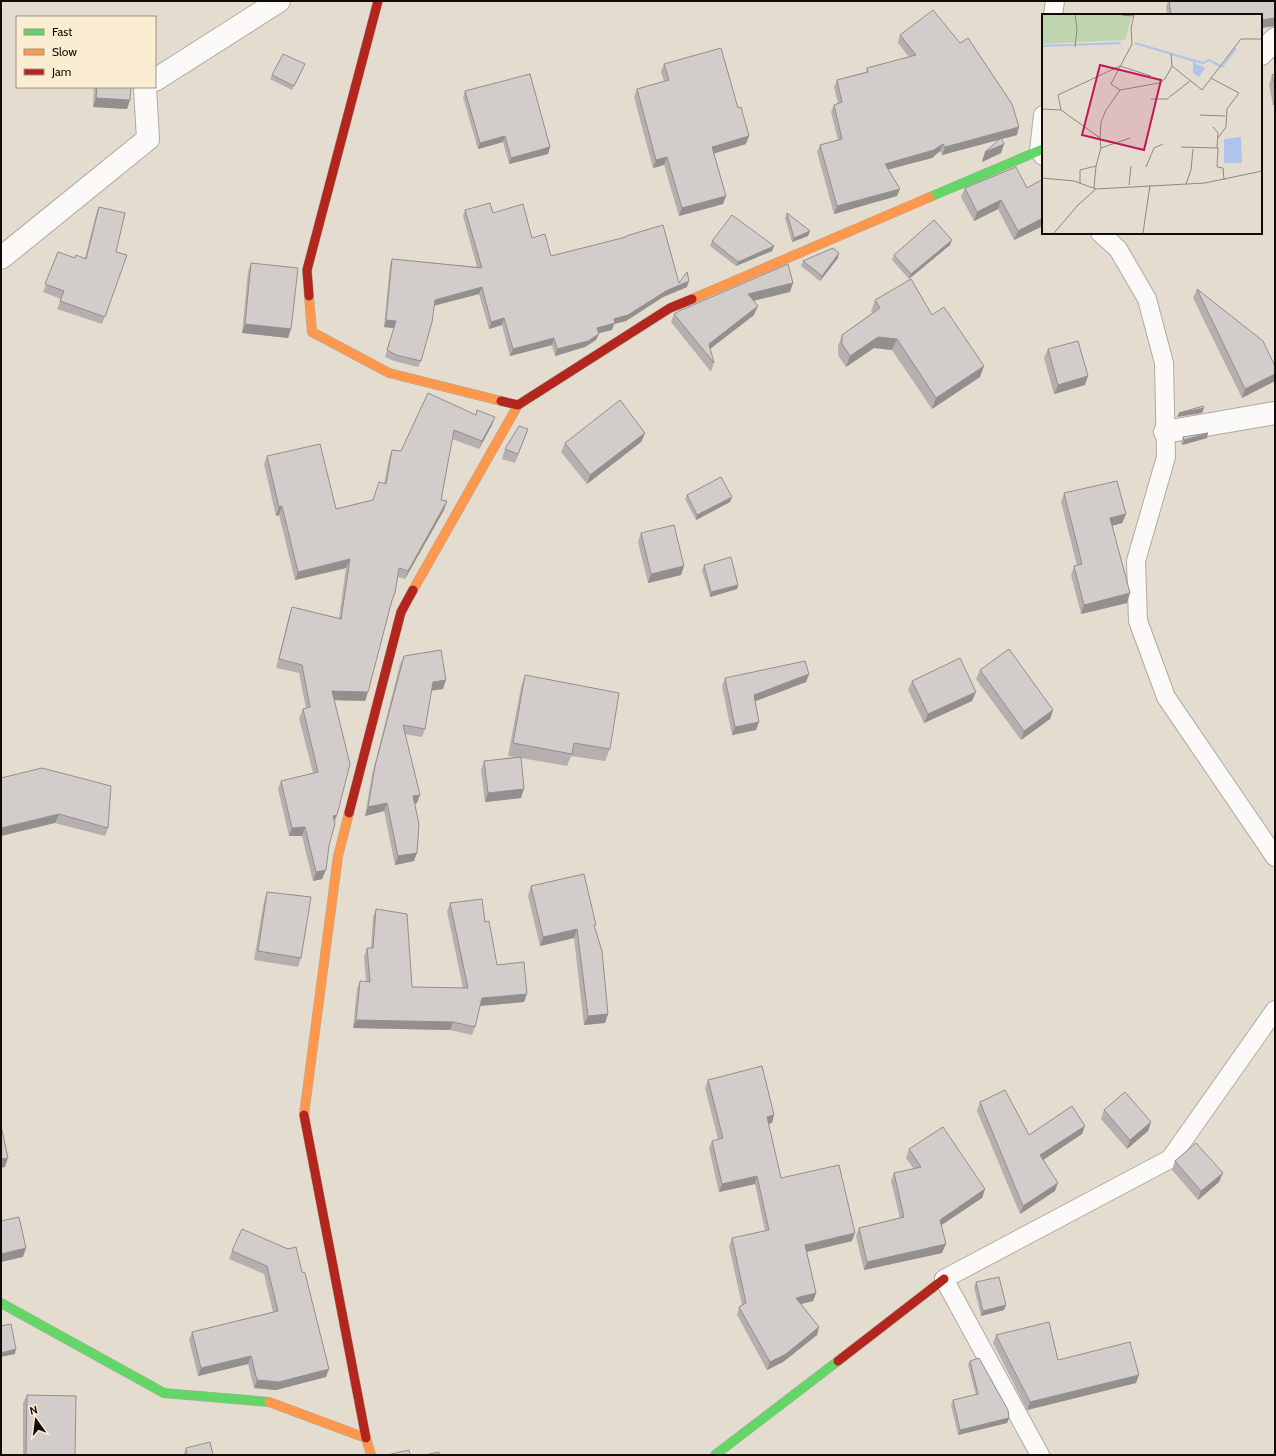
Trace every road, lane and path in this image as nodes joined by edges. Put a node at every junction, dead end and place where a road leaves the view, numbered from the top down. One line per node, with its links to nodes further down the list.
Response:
1 (279, 1): 7 (street)
2 (378, 1): 12 (street)
3 (1055, 1): 4 (lane)
4 (1054, 14)
5 (1275, 39): 6 (street)
6 (1262, 53)
7 (156, 79)
8 (145, 88): 11 (street)
9 (1042, 152): 12 (street)
10 (1101, 234): 14 (lane)
11 (1, 258)
12 (518, 405): 19 (street)
13 (1275, 413): 14 (street)
14 (1165, 432): 15 (lane)
15 (1275, 857)
16 (1275, 1010): 17 (lane)
17 (944, 1279): 21 (street); 22 (lane)
18 (1, 1303): 19 (street)
19 (366, 1438): 20 (street)
20 (371, 1455)
21 (715, 1455)
22 (1040, 1455)

